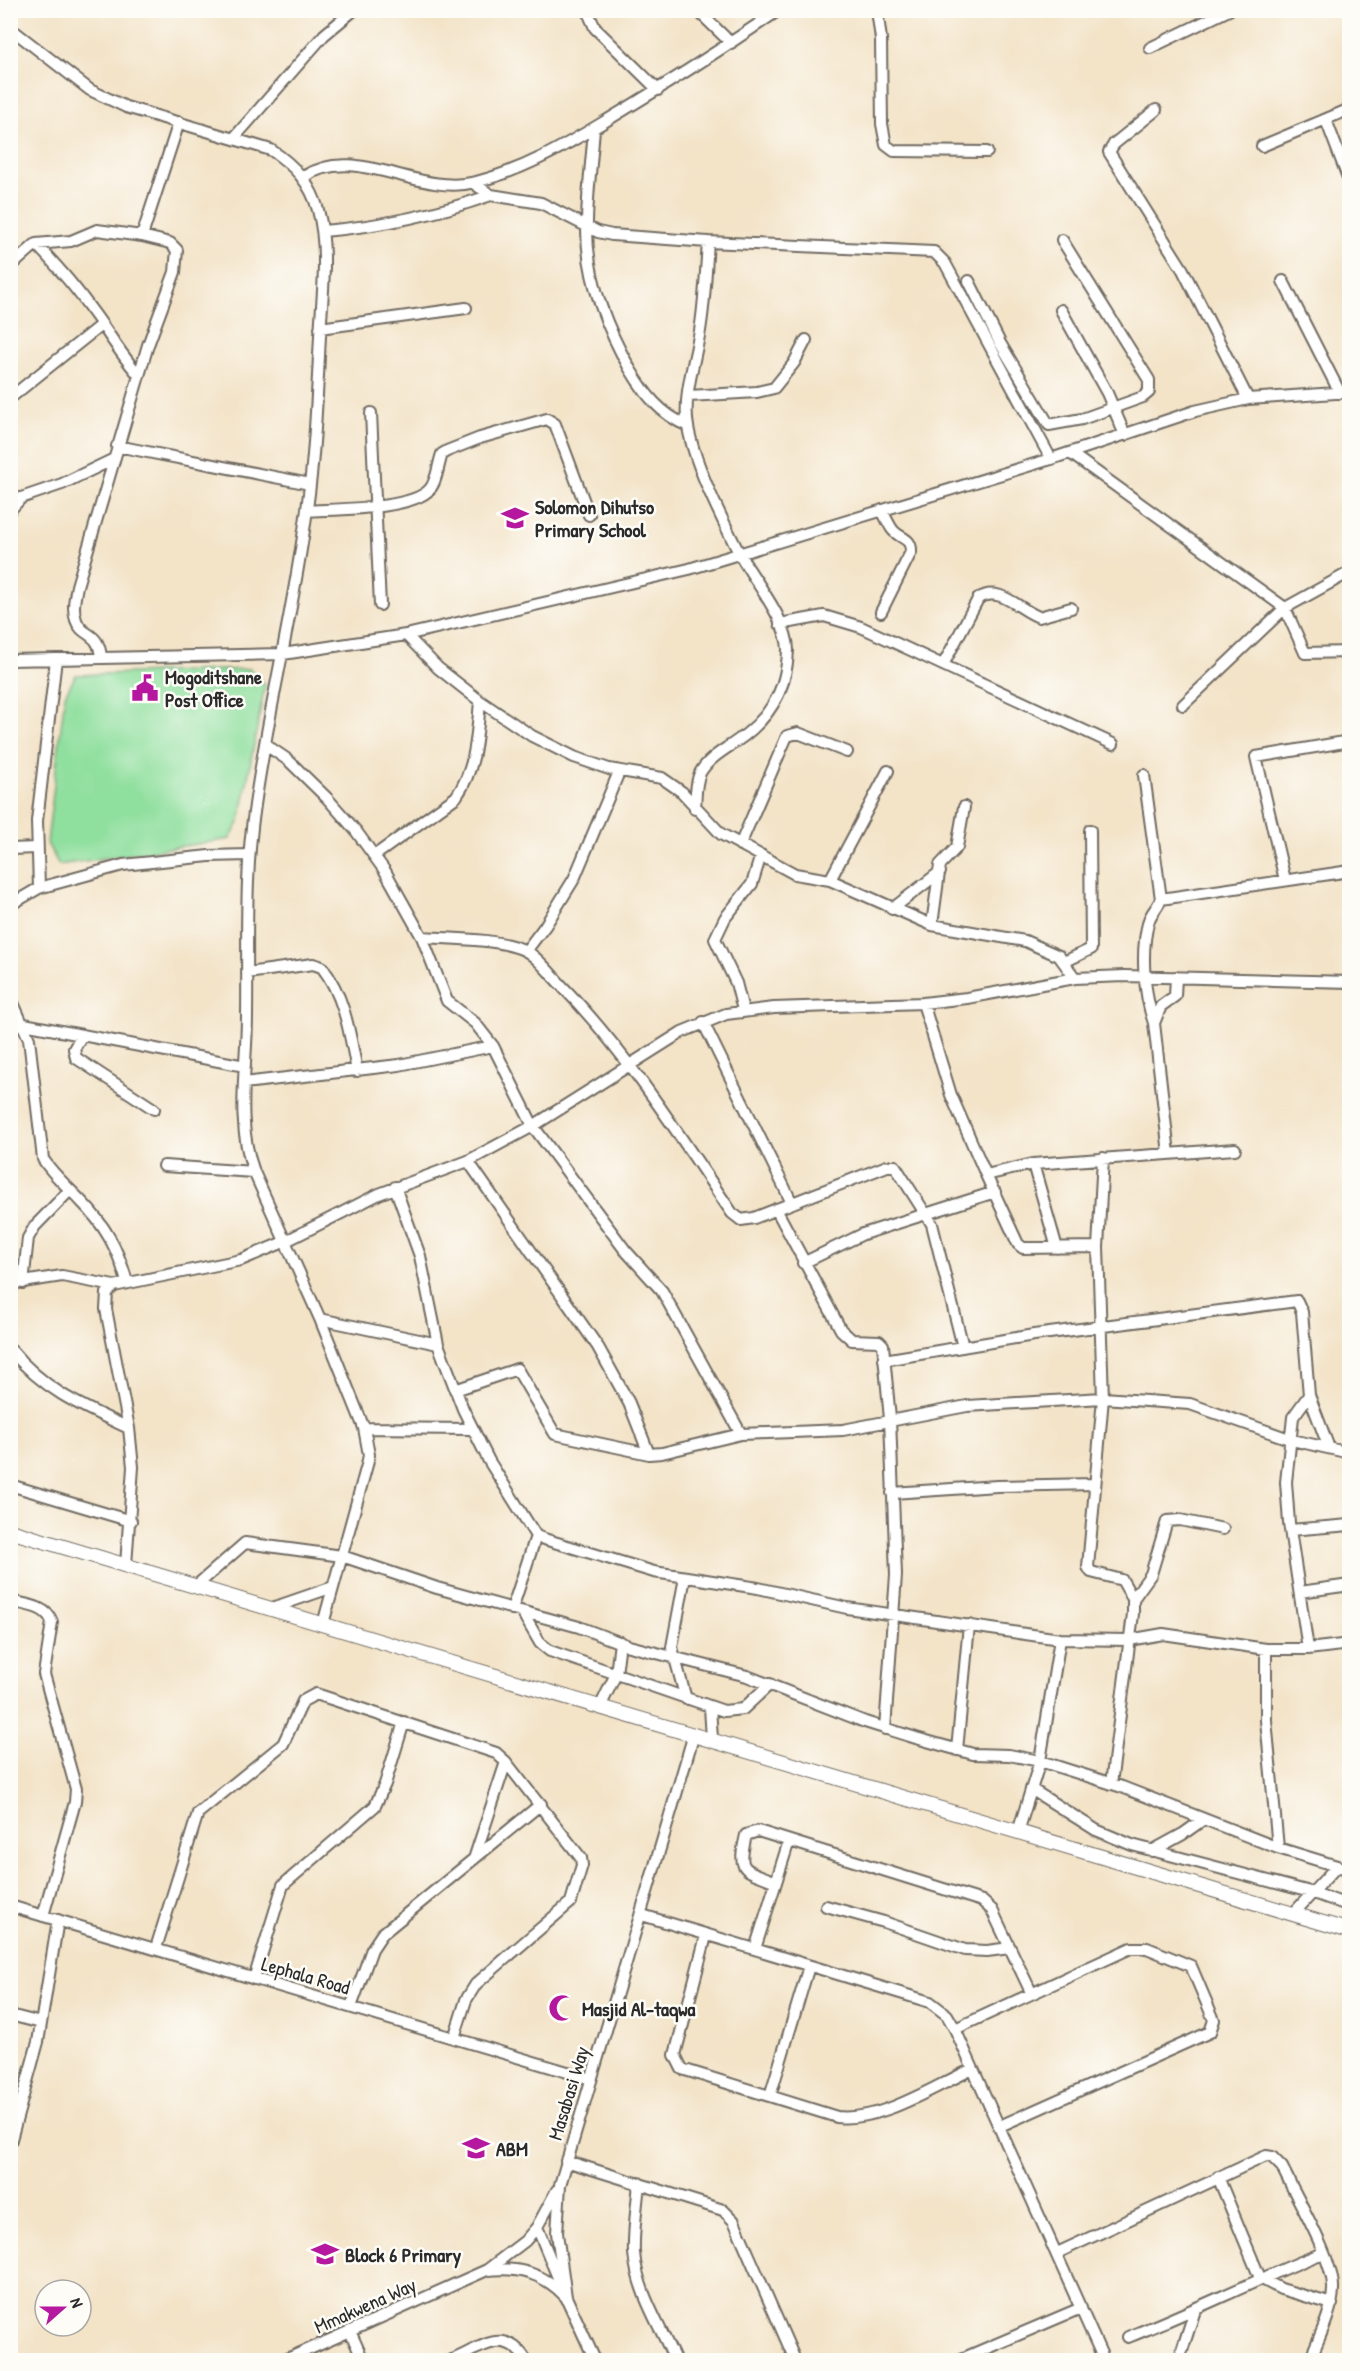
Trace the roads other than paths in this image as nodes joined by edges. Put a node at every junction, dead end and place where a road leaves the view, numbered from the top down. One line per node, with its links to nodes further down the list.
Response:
1 (354, 10): 16 (street)
2 (587, 10): 10 (street)
3 (697, 10): 8 (street)
4 (779, 10): 8 (street)
5 (877, 10): 18 (street)
6 (1229, 10): 9 (street)
7 (10, 28): 14 (street)
8 (730, 43): 10 (street)
9 (1150, 48)
10 (658, 90): 15 (street)
11 (1350, 109): 13 (street)
12 (1156, 110): 41 (street)
13 (1326, 120): 17 (street); 21 (street)
14 (179, 122): 16 (street); 25 (street)
15 (594, 128): 20 (street); 23 (street)
16 (234, 138): 19 (street)
17 (1262, 146)
18 (987, 152)
19 (303, 177): 20 (street); 24 (street)
20 (473, 183): 22 (street)
21 (1350, 183)
22 (491, 195): 23 (street); 24 (street)
23 (587, 226): 27 (street); 44 (street)
24 (323, 231): 35 (street)
25 (142, 236): 28 (street); 37 (street)
26 (1062, 240): 42 (street)
27 (708, 242): 39 (street); 49 (street)
28 (36, 244): 29 (street); 34 (street)
29 (10, 267)
30 (1283, 280): 38 (street)
31 (969, 281): 42 (street)
32 (466, 308): 35 (street)
33 (1061, 310): 42 (street)
34 (101, 325): 37 (street); 40 (street)
35 (320, 328): 50 (street)
36 (806, 340): 39 (street)
37 (139, 375): 46 (street)
38 (1345, 392): 41 (street)
39 (689, 396): 44 (street)
40 (10, 398)
41 (1248, 399): 45 (street)
42 (1113, 406): 45 (street)
43 (371, 413): 51 (street)
44 (688, 426): 56 (street)
45 (1125, 435): 47 (street)
46 (117, 446): 48 (street); 50 (street)
47 (1070, 453): 49 (street); 60 (street)
48 (114, 459): 52 (street); 66 (street)
49 (1051, 459): 53 (street)
50 (310, 484): 54 (street)
51 (376, 505): 54 (street); 55 (street); 58 (street)
52 (10, 510)
53 (882, 510): 56 (street); 61 (street)
54 (307, 511): 65 (street)
55 (589, 515)
56 (739, 553): 62 (street); 63 (street)
57 (1350, 572): 60 (street)
58 (380, 605)
59 (1071, 608): 69 (street)
60 (1285, 608): 64 (street); 71 (street)
61 (881, 612)
62 (780, 624): 69 (street); 80 (street)
63 (406, 634): 65 (street); 70 (street)
64 (1350, 652)
65 (283, 654): 66 (street); 74 (street)
66 (101, 658): 67 (street)
67 (56, 659): 68 (street); 83 (street)
68 (10, 660)
69 (943, 665): 73 (street)
70 (480, 701): 77 (street); 87 (street)
71 (1183, 705)
72 (1350, 741): 91 (street)
73 (1113, 744)
74 (266, 745): 85 (street); 87 (street)
75 (848, 752): 82 (street)
76 (888, 771): 90 (street)
77 (619, 772): 80 (street); 98 (street)
78 (1144, 775): 93 (street)
79 (964, 807): 89 (street)
80 (695, 809): 82 (street)
81 (1090, 830): 99 (street)
82 (740, 845): 86 (street)
83 (36, 848): 84 (street); 92 (street)
84 (10, 849)
85 (249, 855): 92 (street); 100 (street)
86 (761, 855): 90 (street); 107 (street)
87 (374, 856): 97 (street)
88 (1350, 871): 91 (street)
89 (940, 872): 95 (street); 96 (street)
90 (830, 880): 95 (street)
91 (1285, 880): 93 (street)
92 (39, 888): 94 (street)
93 (1161, 899): 101 (street)
94 (10, 905)
95 (892, 909): 96 (street)
96 (932, 925): 99 (street)
97 (422, 937): 98 (street); 113 (street)
98 (526, 951): 114 (street)
99 (1064, 962): 103 (street)
100 (247, 973): 115 (street); 116 (street)
101 (1144, 976): 102 (street); 103 (street); 109 (street)
102 (1176, 977): 104 (street); 109 (street)
103 (1075, 978): 106 (street)
104 (1350, 982)
105 (10, 996): 110 (street)
106 (923, 1003): 107 (street); 127 (street)
107 (743, 1010): 108 (street)
108 (703, 1022): 114 (street); 131 (street)
109 (1154, 1023): 121 (street)
110 (24, 1024): 111 (street); 112 (street); 129 (street)
111 (10, 1025)
112 (82, 1035): 115 (street); 118 (street)
113 (493, 1046): 116 (street); 119 (street)
114 (630, 1065): 119 (street); 132 (street)
115 (245, 1066): 117 (street)
116 (357, 1071): 117 (street)
117 (244, 1083): 126 (street)
118 (154, 1109)
119 (533, 1126): 123 (street); 155 (street)
120 (1235, 1149): 121 (street)
121 (1169, 1154): 122 (street)
122 (1103, 1158): 124 (street); 135 (street)
123 (468, 1161): 128 (street); 159 (street)
124 (1033, 1164): 127 (street); 136 (street)
125 (164, 1166): 126 (street)
126 (254, 1172): 134 (street)
127 (986, 1175): 130 (street)
128 (395, 1187): 134 (street); 144 (street)
129 (70, 1190): 138 (street); 139 (street)
130 (995, 1192): 133 (street); 136 (street)
131 (792, 1203): 132 (street); 133 (street)
132 (776, 1209): 137 (street)
133 (926, 1215): 137 (street); 145 (street)
134 (284, 1242): 138 (street); 142 (street)
135 (1098, 1247): 136 (street); 143 (street)
136 (1057, 1248)
137 (803, 1263): 147 (street)
138 (127, 1282): 141 (street)
139 (23, 1283): 140 (street); 141 (street)
140 (10, 1284)
141 (114, 1286): 152 (street)
142 (320, 1319): 144 (street); 153 (street)
143 (1102, 1325): 145 (street); 149 (street); 150 (street)
144 (438, 1344): 148 (street)
145 (963, 1347): 147 (street)
146 (10, 1349): 152 (street)
147 (884, 1360): 151 (street)
148 (455, 1390): 154 (street); 159 (street)
149 (1309, 1395): 156 (street); 157 (street)
150 (1103, 1398): 151 (street); 156 (street); 160 (street)
151 (890, 1419): 155 (street); 162 (street)
152 (129, 1428): 163 (street)
153 (364, 1428): 154 (street); 169 (street)
154 (471, 1429): 168 (street)
155 (741, 1434): 159 (street)
156 (1292, 1440): 157 (street); 166 (street)
157 (1329, 1448): 158 (street)
158 (1350, 1453)
159 (649, 1454)
160 (1095, 1484): 162 (street); 176 (street)
161 (10, 1485): 163 (street)
162 (892, 1493): 180 (street)
163 (131, 1521): 170 (street)
164 (1350, 1525): 166 (street)
165 (1223, 1529): 176 (street)
166 (1290, 1530): 175 (street)
167 (10, 1531): 170 (main road)
168 (536, 1536): 171 (street); 179 (street)
169 (342, 1556): 173 (street); 174 (street); 179 (street)
170 (126, 1565): 173 (main road)
171 (685, 1577): 180 (street); 189 (street)
172 (1350, 1585): 175 (street)
173 (196, 1586): 178 (main road)
174 (333, 1587): 178 (street); 181 (street)
175 (1300, 1592): 188 (street)
176 (1133, 1599): 184 (street)
177 (10, 1601): 220 (street)
178 (272, 1608): 181 (main road)
179 (517, 1611): 185 (street); 190 (street)
180 (891, 1614): 182 (street); 196 (street)
181 (323, 1624): 193 (main road)
182 (969, 1625): 183 (street); 199 (street)
183 (1060, 1639): 184 (street); 201 (street)
184 (1129, 1640): 187 (street); 202 (street)
185 (620, 1642): 189 (street); 190 (street)
186 (1350, 1644): 188 (street)
187 (1266, 1649): 188 (street); 208 (street)
188 (1308, 1649)
189 (673, 1657): 191 (street); 192 (street)
190 (616, 1674): 192 (street); 193 (street)
191 (770, 1684): 194 (street); 196 (street)
192 (686, 1699): 194 (street)
193 (600, 1707): 197 (main road)
194 (711, 1707): 198 (street)
195 (404, 1722): 200 (street); 224 (street); 228 (street)
196 (885, 1729): 199 (street)
197 (694, 1734): 198 (main road); 219 (street, Masabasi Way)
198 (712, 1739): 206 (main road)
199 (957, 1750): 201 (street)
200 (506, 1761): 204 (street); 210 (street)
201 (1040, 1761): 202 (street); 203 (street)
202 (1111, 1784): 205 (street)
203 (1031, 1789): 206 (street); 209 (street)
204 (541, 1804): 210 (street); 234 (street)
205 (1204, 1819): 208 (street); 209 (street)
206 (1018, 1832): 218 (main road)
207 (789, 1841): 213 (street); 213 (street); 226 (street)
208 (1278, 1848): 211 (street)
209 (1152, 1851): 214 (street)
210 (474, 1859): 230 (street)
211 (1337, 1866): 212 (street); 214 (street)
212 (1350, 1870)
213 (776, 1882): 225 (street)
214 (1314, 1893): 217 (street); 218 (street)
215 (10, 1906): 220 (street, Lephala Road)
216 (826, 1906): 226 (street)
217 (1350, 1906)
218 (1293, 1914): 222 (main road)
219 (642, 1915): 223 (street); 236 (street, Masabasi Way)
220 (43, 1916): 221 (street, Lephala Road)
221 (58, 1920): 224 (street, Lephala Road); 232 (street)
222 (1350, 1931)
223 (706, 1936): 225 (street); 237 (street)
224 (156, 1948): 228 (street, Lephala Road)
225 (755, 1948): 227 (street)
226 (1010, 1948): 229 (street)
227 (809, 1966): 233 (street); 237 (street)
228 (254, 1979): 230 (street, Lephala Road)
229 (1031, 1992): 233 (street); 238 (street)
230 (351, 2007): 234 (street, Lephala Road)
231 (10, 2015): 232 (street)
232 (41, 2023): 239 (street)
233 (955, 2030): 235 (street)
234 (454, 2038): 236 (street, Lephala Road)
235 (973, 2069): 237 (street); 238 (street)
236 (591, 2079): 240 (street, Masabasi Way)
237 (770, 2096)
238 (1000, 2126): 245 (street)
239 (10, 2143)
240 (566, 2161): 242 (street); 243 (street, Masabasi Way)
241 (1218, 2177): 245 (street); 246 (street); 248 (street)
242 (639, 2183): 260 (street); 261 (street)
243 (560, 2184): 244 (street, Mmakwena Way); 249 (street, Masabasi Way)
244 (537, 2227): 247 (street, Mmakwena Way); 249 (street)
245 (1057, 2253): 251 (street)
246 (1323, 2253): 248 (street); 250 (street)
247 (487, 2270): 249 (street); 253 (street, Mmakwena Way)
248 (1260, 2278): 250 (street); 252 (street)
249 (566, 2297): 259 (street, Masabasi Way)
250 (1332, 2304): 265 (street)
251 (1081, 2308): 262 (street); 263 (street)
252 (1195, 2310): 254 (street); 264 (street)
253 (350, 2331): 255 (street, Mmakwena Way); 256 (street)
254 (1128, 2337)
255 (285, 2361)
256 (363, 2361)
257 (452, 2361): 258 (street)
258 (526, 2361)
259 (595, 2361)
260 (675, 2361)
261 (795, 2361)
262 (959, 2361)
263 (1104, 2361)
264 (1179, 2361)
265 (1310, 2361)

